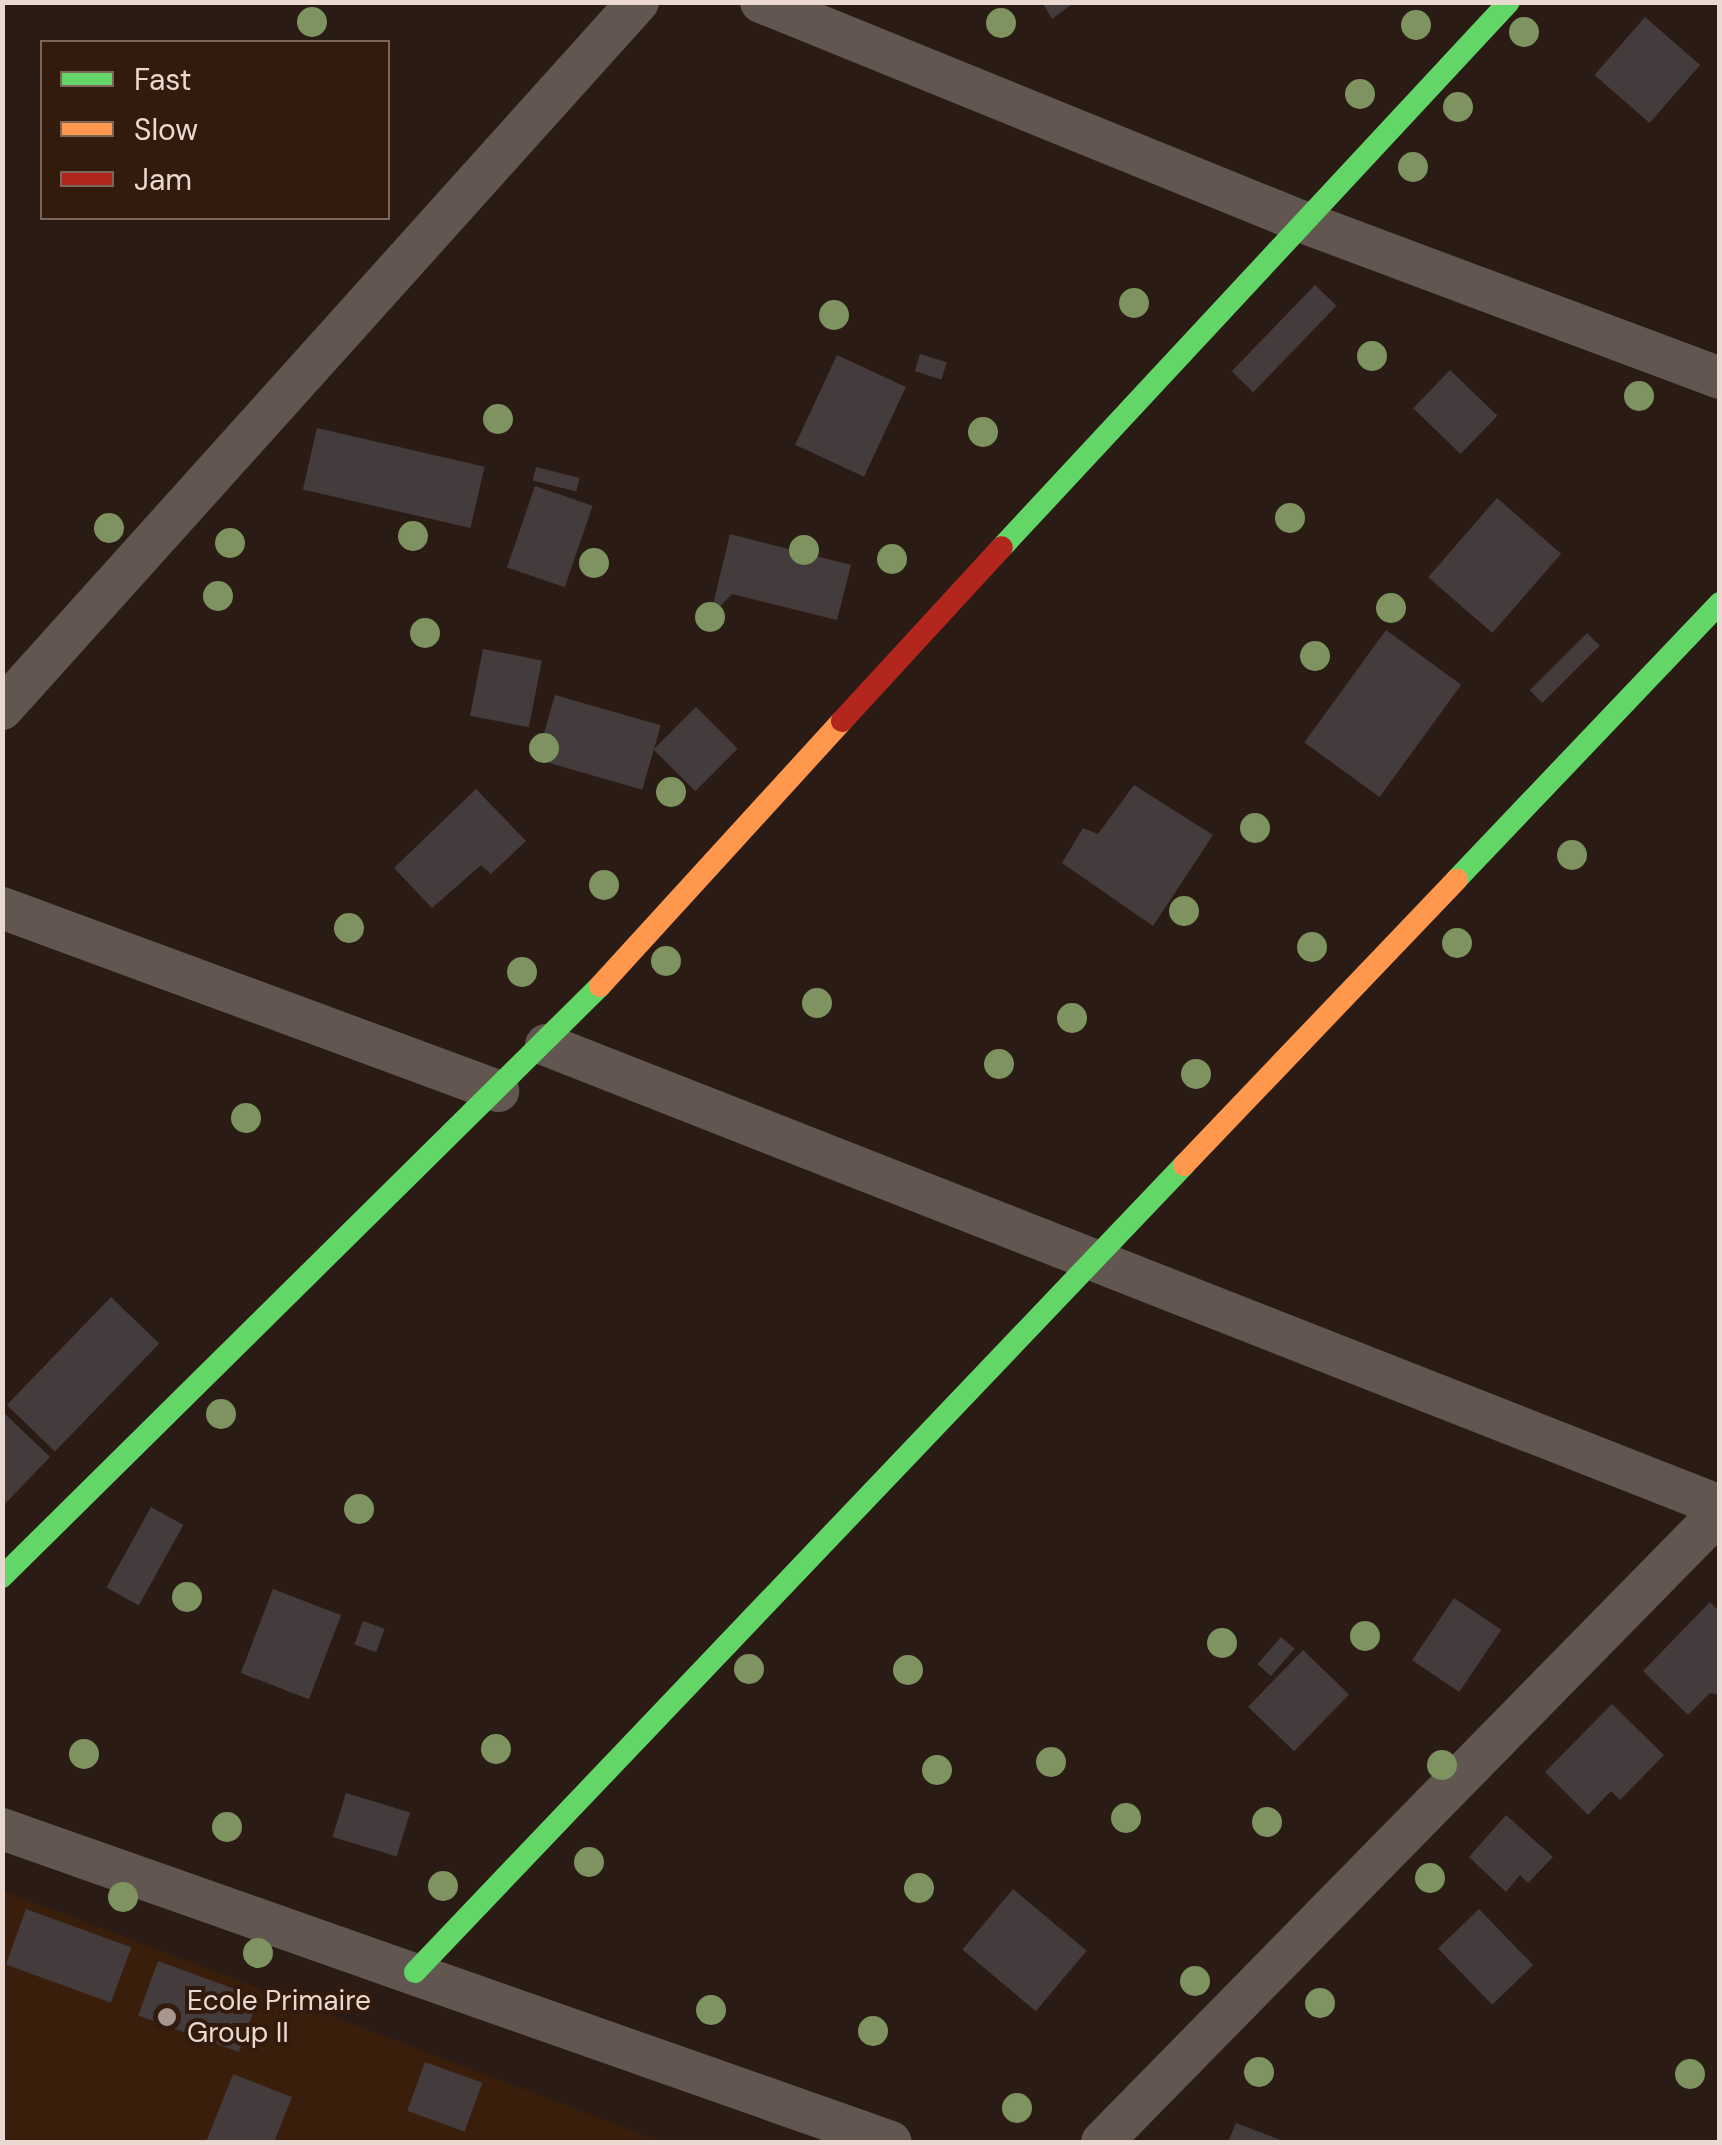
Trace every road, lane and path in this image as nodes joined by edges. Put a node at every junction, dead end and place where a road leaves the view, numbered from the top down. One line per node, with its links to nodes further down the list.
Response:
1 (638, 2): 7 (street)
2 (761, 2): 4 (street)
3 (1509, 2): 4 (street)
4 (1300, 221): 5 (street); 9 (street)
5 (1720, 378)
6 (1720, 602): 11 (street)
7 (2, 709)
8 (2, 908): 10 (street)
9 (546, 1044): 10 (street); 11 (street)
10 (498, 1091): 13 (street)
11 (1094, 1260): 12 (street); 15 (street)
12 (1720, 1509): 17 (street)
13 (2, 1577)
14 (2, 1829): 15 (street)
15 (415, 1972): 16 (street)
16 (890, 2142)
17 (1102, 2142)

